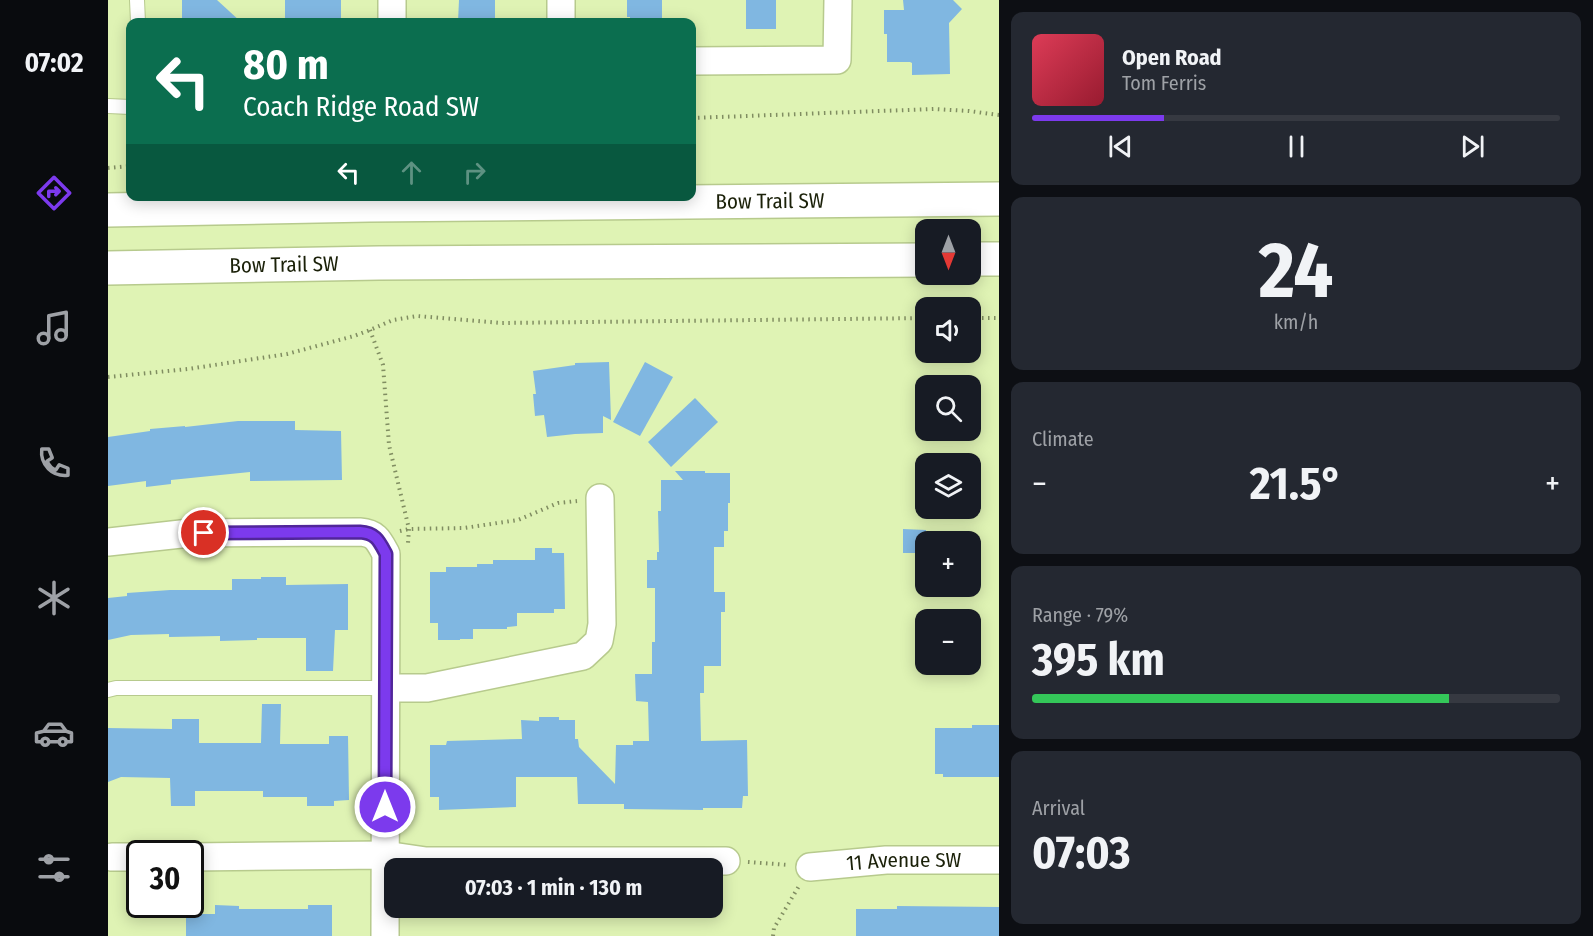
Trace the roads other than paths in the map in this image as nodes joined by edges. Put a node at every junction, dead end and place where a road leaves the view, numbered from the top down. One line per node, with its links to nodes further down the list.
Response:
1 (137, 0): 5 (lane)
2 (392, 0): 6 (street)
3 (561, 0): 7 (street)
4 (838, 0): 8 (street)
5 (138, 18)
6 (392, 18)
7 (561, 18)
8 (696, 61)
9 (108, 106): 10 (lane)
10 (126, 107)
11 (999, 199): 12 (main road, Bow Trail SW)
12 (108, 210)
13 (999, 259): 15 (main road)
14 (915, 260): 16 (main road, Bow Trail SW)
15 (981, 260)
16 (108, 268)
17 (600, 498): 19 (street)
18 (108, 542): 19 (street)
19 (386, 688): 20 (lane); 21 (street)
20 (108, 690)
21 (385, 855): 24 (street); 26 (street); 28 (street)
22 (112, 857): 23 (street)
23 (126, 857)
24 (204, 857)
25 (999, 860): 27 (street, 11 Avenue SW)
26 (726, 861)
27 (810, 867)
28 (385, 936)

